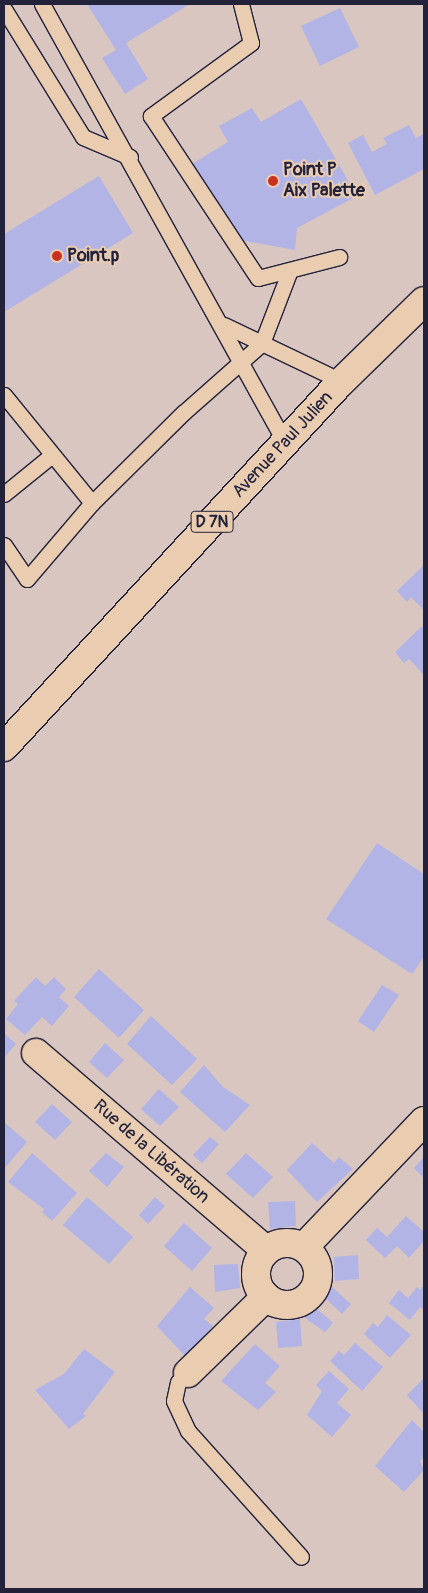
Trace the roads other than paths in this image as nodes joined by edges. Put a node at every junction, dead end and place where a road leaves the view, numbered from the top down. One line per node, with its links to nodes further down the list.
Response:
1 (42, 4): 4 (lane)
2 (241, 4): 6 (lane)
3 (4, 9): 4 (lane)
4 (130, 157): 9 (lane)
5 (340, 257): 6 (lane)
6 (290, 270): 10 (lane)
7 (424, 284): 12 (main road, Avenue Paul Julien / D 7N)
8 (424, 301): 20 (main road, Avenue Paul Julien / D 7N)
9 (224, 325): 10 (lane); 11 (lane)
10 (262, 343): 11 (lane); 12 (lane)
11 (242, 359): 14 (lane); 17 (lane)
12 (329, 375): 14 (main road, Avenue Paul Julien / D 7N)
13 (4, 395): 15 (lane)
14 (280, 431): 19 (main road, Avenue Paul Julien / D 7N)
15 (52, 455): 16 (lane); 17 (lane)
16 (4, 494)
17 (92, 504): 18 (lane)
18 (4, 544)
19 (4, 722)
20 (4, 746)
21 (36, 1053): 24 (main road, Rue de la Libération)
22 (424, 1121): 23 (main road)
23 (304, 1248): 24 (main road); 25 (main road)
24 (266, 1250): 25 (main road)
25 (266, 1297): 26 (main road)
26 (188, 1373): 27 (lane)
27 (301, 1557)

